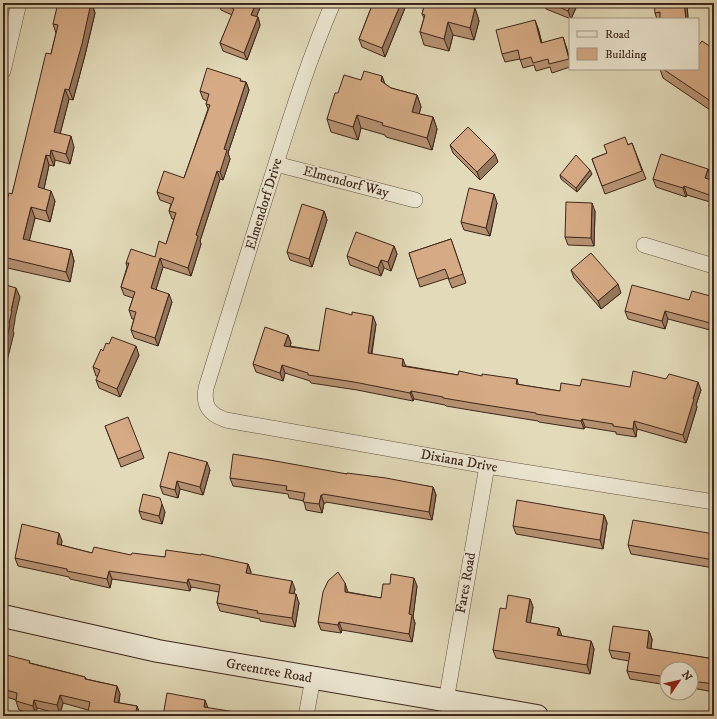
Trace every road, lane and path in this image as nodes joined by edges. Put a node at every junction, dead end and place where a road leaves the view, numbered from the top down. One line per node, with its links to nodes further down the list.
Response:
1 (19, 3): 3 (street)
2 (334, 3): 4 (street, Elmendorf Drive)
3 (3, 71)
4 (276, 164): 5 (street, Elmendorf Way); 8 (street, Elmendorf Drive)
5 (415, 200)
6 (644, 245): 7 (street)
7 (714, 266)
8 (208, 408): 9 (street, Dixiana Drive)
9 (487, 466): 10 (street, Dixiana Drive); 13 (street, Fares Road)
10 (714, 502)
11 (3, 616): 12 (street, Greentree Road)
12 (313, 678): 13 (street, Greentree Road); 14 (street)
13 (446, 701): 15 (street, Greentree Road)
14 (306, 716)
15 (537, 716)

